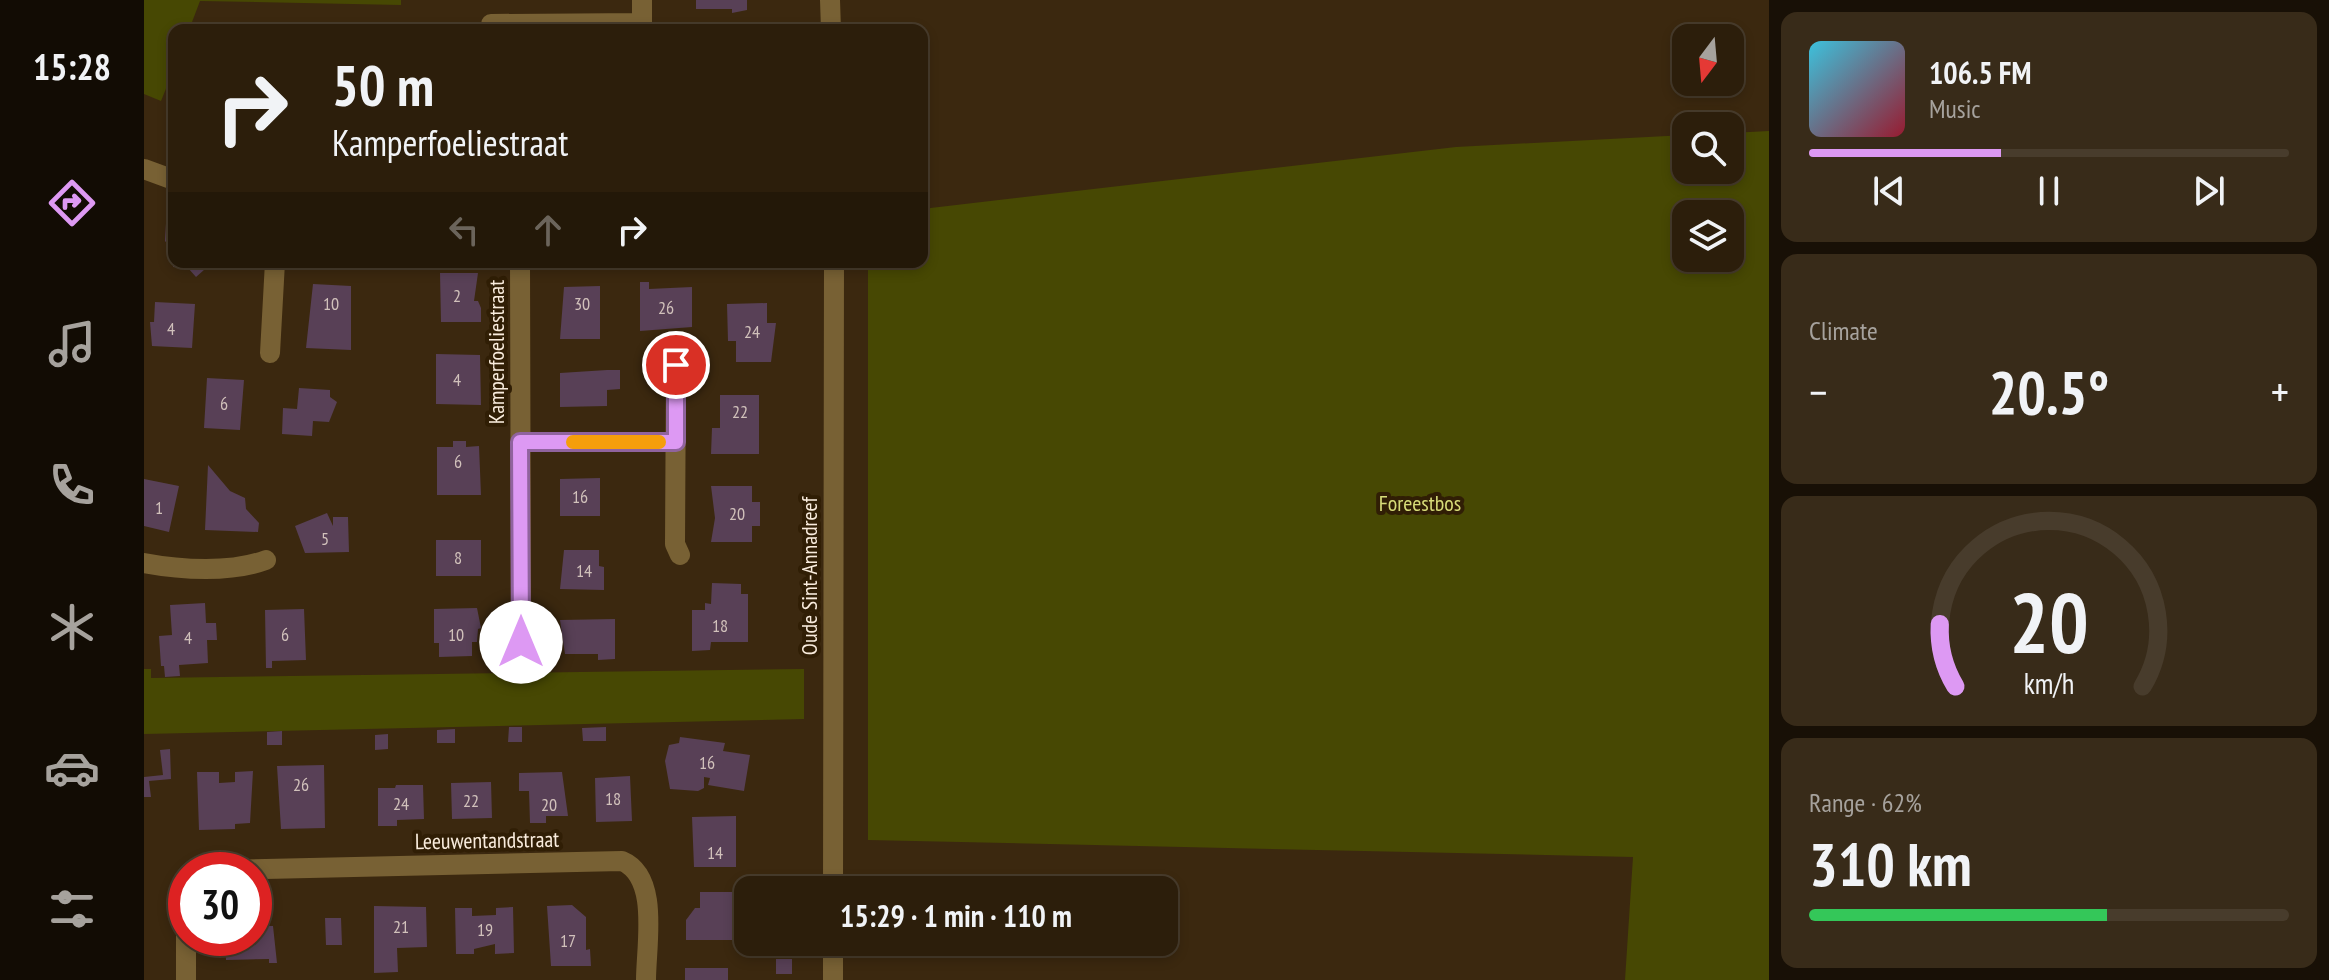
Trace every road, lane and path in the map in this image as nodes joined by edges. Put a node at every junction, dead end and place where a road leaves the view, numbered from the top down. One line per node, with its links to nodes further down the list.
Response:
1 (642, 0): 3 (street)
2 (830, 0): 4 (street)
3 (642, 24)
4 (831, 24)
5 (144, 169): 6 (street)
6 (168, 178)
7 (275, 268): 10 (street)
8 (520, 268): 12 (street, Kamperfoeliestraat)
9 (834, 268): 19 (street, Oude Sint-Annadreef)
10 (270, 353)
11 (676, 365): 13 (street)
12 (520, 442): 13 (street, Kamperfoeliestraat); 17 (street, Kamperfoeliestraat)
13 (676, 442): 14 (street)
14 (680, 555)
15 (266, 560): 16 (street)
16 (144, 563)
17 (521, 642)
18 (272, 869): 23 (street, Leeuwentandstraat)
19 (833, 876)
20 (186, 956): 22 (street)
21 (833, 956): 24 (street)
22 (186, 980)
23 (646, 980)
24 (833, 980)

